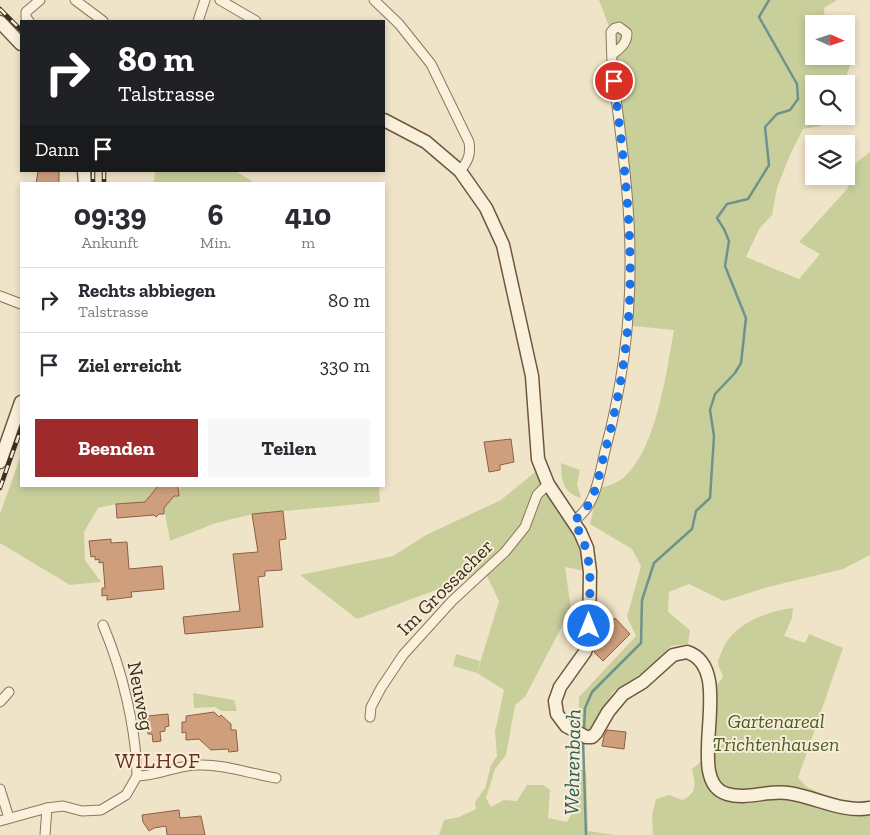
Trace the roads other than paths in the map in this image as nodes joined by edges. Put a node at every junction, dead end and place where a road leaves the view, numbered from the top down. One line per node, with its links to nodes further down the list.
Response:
1 (40, 0): 6 (street)
2 (75, 0): 7 (street)
3 (205, 0): 8 (street)
4 (220, 0): 9 (street)
5 (374, 0): 14 (street)
6 (28, 20)
7 (102, 20)
8 (198, 20)
9 (254, 20)
10 (0, 22): 11 (street)
11 (20, 43)
12 (612, 55): 20 (street)
13 (385, 121): 14 (street)
14 (460, 171): 19 (street)
15 (0, 296): 16 (street)
16 (20, 304)
17 (20, 405): 18 (street)
18 (0, 462)
19 (548, 484): 20 (street); 24 (street, Im Grossacher)
20 (573, 521): 29 (street)
21 (103, 625): 25 (street, Neuweg)
22 (9, 692): 23 (street)
23 (0, 702)
24 (370, 717)
25 (136, 776): 26 (street); 28 (street)
26 (276, 778)
27 (0, 789): 30 (street)
28 (47, 808): 30 (street); 31 (street)
29 (870, 808)
30 (4, 819)
31 (45, 835)

